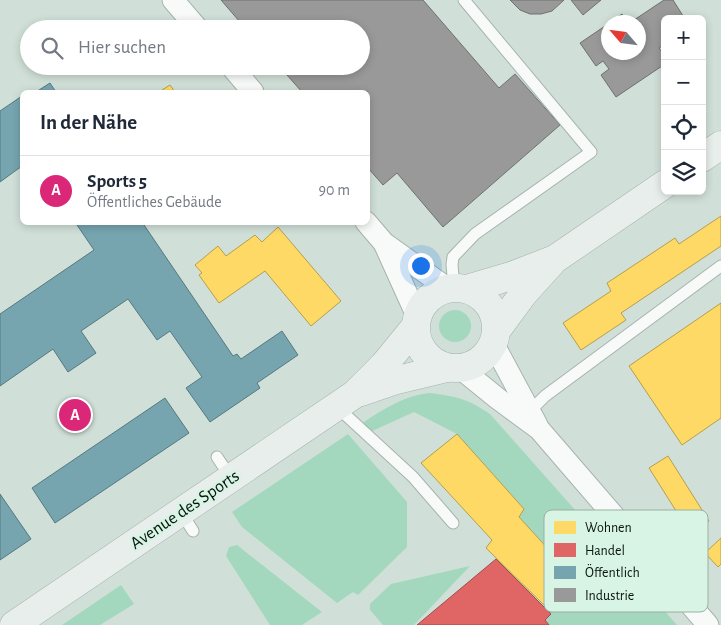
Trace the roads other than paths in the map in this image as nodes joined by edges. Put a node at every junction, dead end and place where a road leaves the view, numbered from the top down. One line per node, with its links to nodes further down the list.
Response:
1 (173, 0): 3 (street)
2 (464, 0): 13 (lane)
3 (190, 20)
4 (239, 75): 5 (street)
5 (252, 90)
6 (721, 145): 7 (street)
7 (706, 155)
8 (661, 187): 11 (street)
9 (369, 225): 10 (street)
10 (384, 243): 13 (street); 14 (street)
11 (554, 259): 13 (street); 15 (street)
12 (721, 266): 18 (lane)
13 (456, 288): 14 (street); 15 (street)
14 (416, 321): 16 (street); 17 (street, Avenue des Sports)
15 (495, 337): 16 (street); 18 (street)
16 (454, 368): 17 (street, Avenue des Sports); 18 (street)
17 (346, 401): 20 (lane); 22 (street, Avenue des Sports)
18 (534, 420): 19 (street)
19 (610, 510)
20 (453, 523)
21 (697, 612): 23 (street)
22 (14, 625)
23 (708, 625)

